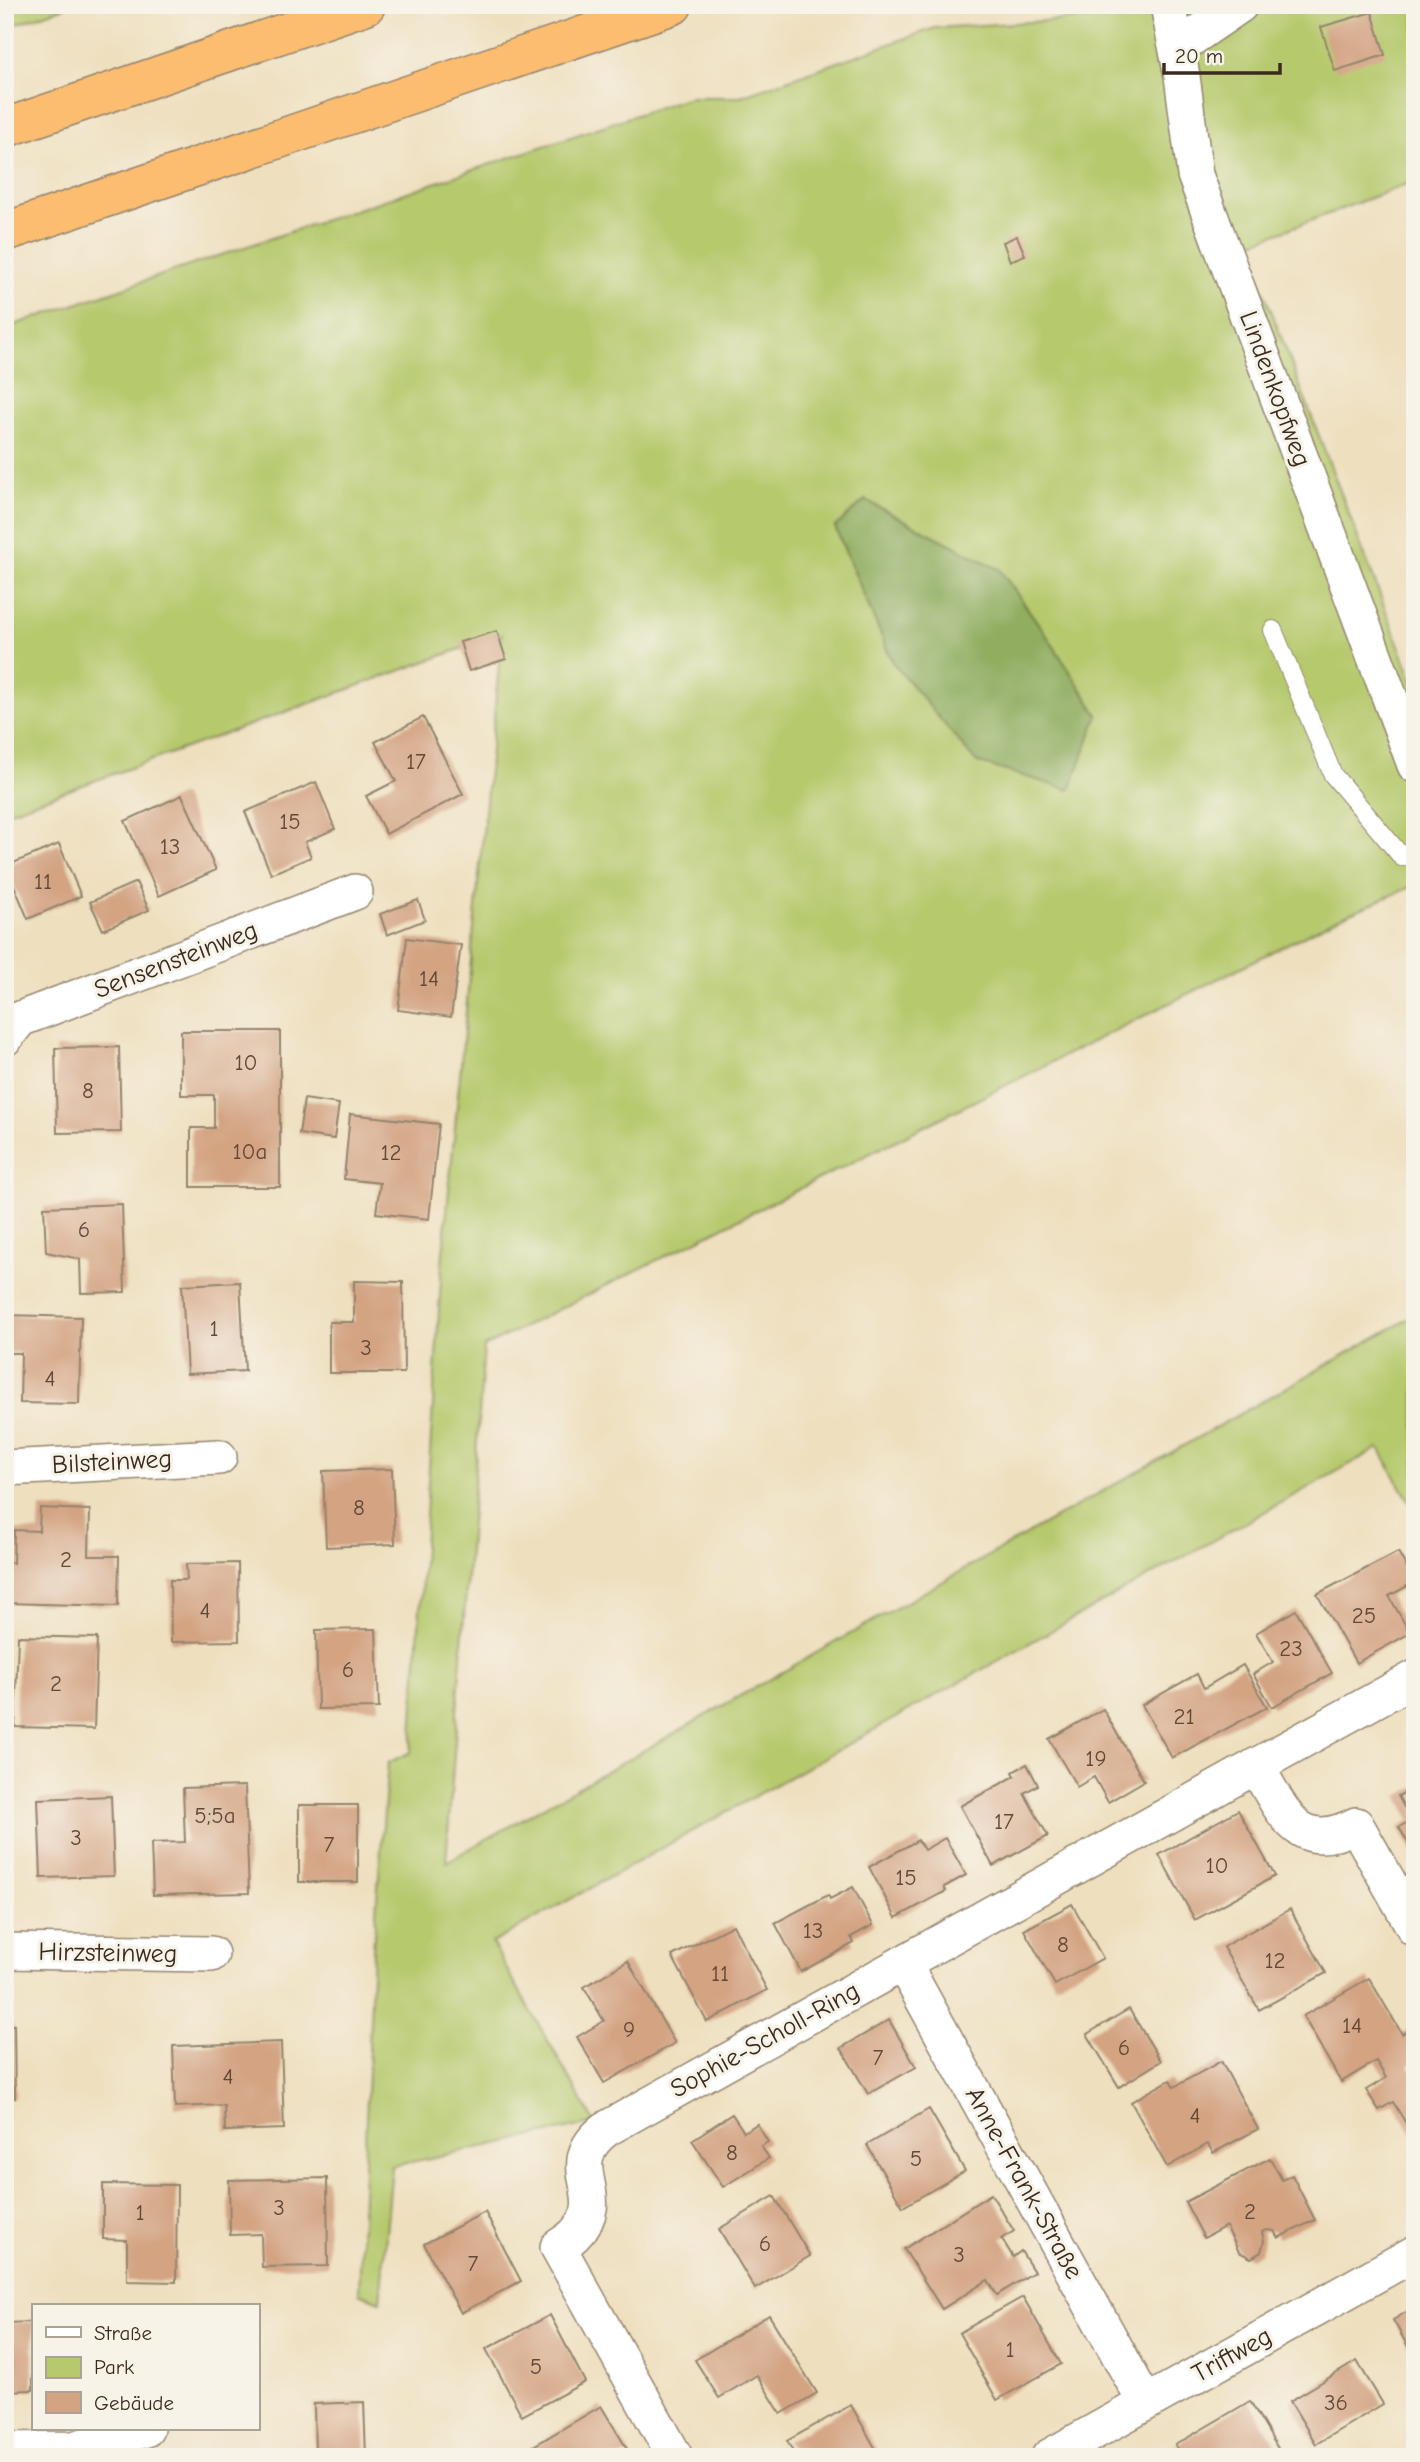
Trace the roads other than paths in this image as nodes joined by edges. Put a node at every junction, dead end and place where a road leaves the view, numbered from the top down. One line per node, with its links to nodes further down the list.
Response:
1 (366, 5): 6 (highway)
2 (673, 5): 7 (highway)
3 (1168, 5): 5 (street, Lindenkopfweg)
4 (1240, 5): 5 (street)
5 (1177, 48): 9 (street, Lindenkopfweg)
6 (5, 128)
7 (5, 232)
8 (1273, 630): 10 (lane)
9 (1415, 765)
10 (1415, 851)
11 (355, 892): 12 (street, Sensensteinweg)
12 (5, 1038)
13 (219, 1457): 14 (street, Bilsteinweg)
14 (5, 1468)
15 (1415, 1678): 16 (street, Sophie-Scholl-Ring)
16 (1256, 1766): 17 (street); 20 (street, Sophie-Scholl-Ring)
17 (1415, 1929)
18 (5, 1951): 19 (street, Hirzsteinweg)
19 (211, 1954)
20 (903, 1963): 22 (street, Anne-Frank-Straße); 25 (street, Sophie-Scholl-Ring)
21 (1415, 2253): 22 (street, Triftweg)
22 (1146, 2403): 26 (street, Triftweg)
23 (142, 2430): 24 (street)
24 (5, 2450)
25 (675, 2457)
26 (1049, 2457)

